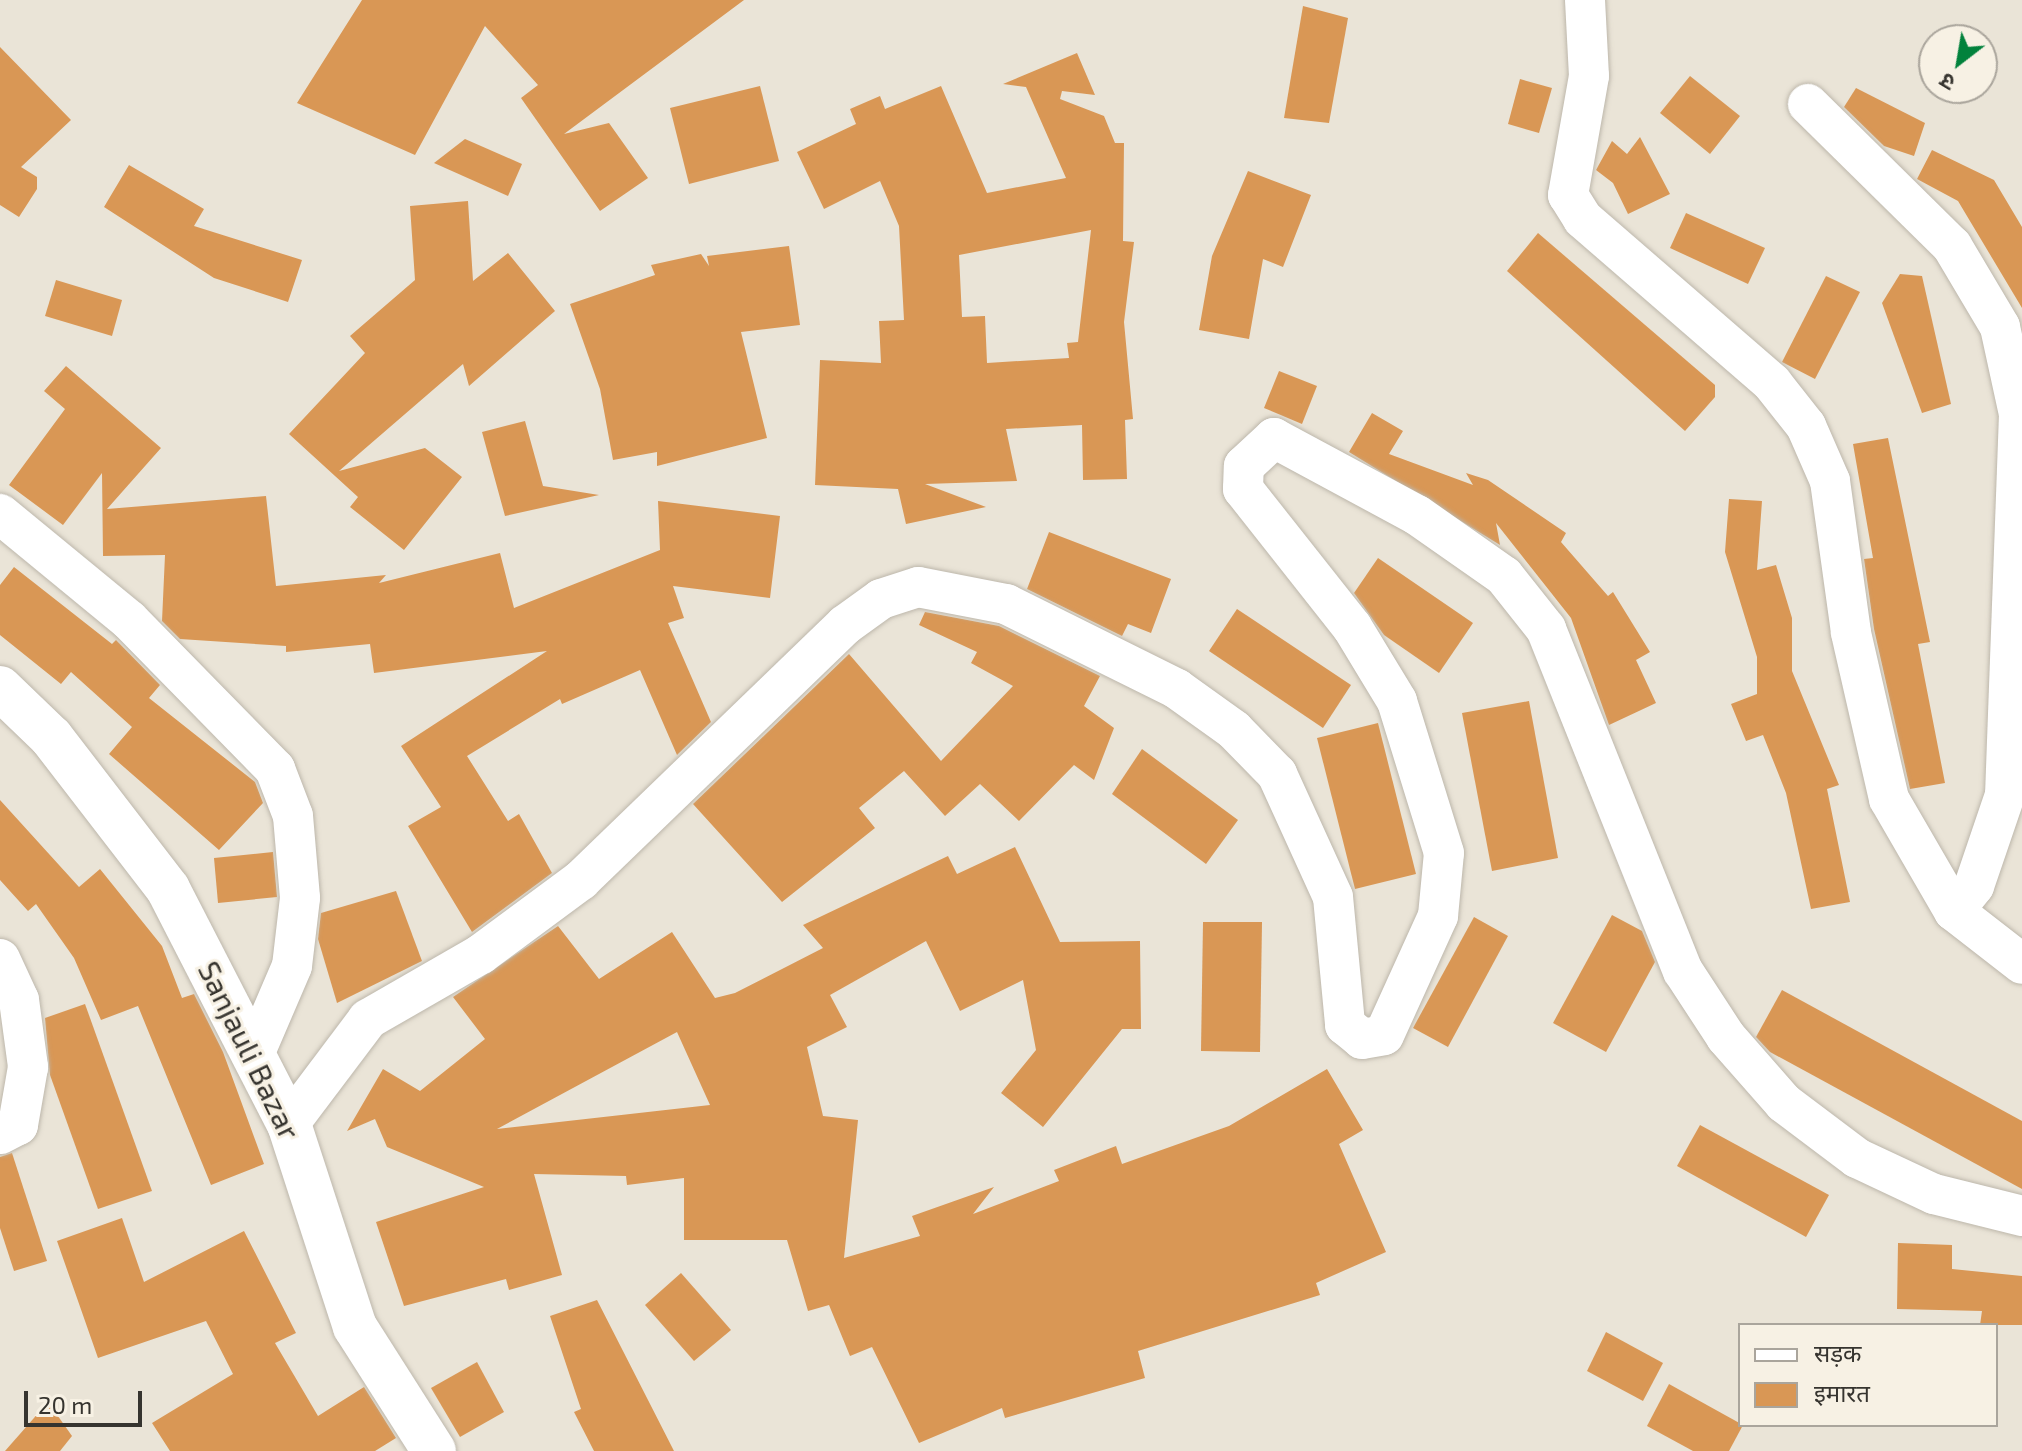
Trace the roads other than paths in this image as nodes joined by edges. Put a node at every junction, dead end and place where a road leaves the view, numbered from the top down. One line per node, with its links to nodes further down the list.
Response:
1 (1585, 0): 5 (street)
2 (1808, 104): 5 (street)
3 (0, 514): 8 (street)
4 (0, 688): 8 (main road, Sanjauli Bazar)
5 (1954, 911): 7 (street)
6 (0, 959): 10 (street)
7 (2022, 964)
8 (256, 1050): 9 (main road, Sanjauli Bazar)
9 (289, 1124): 11 (street); 12 (main road, Sanjauli Bazar)
10 (0, 1134)
11 (2022, 1216)
12 (434, 1451)

